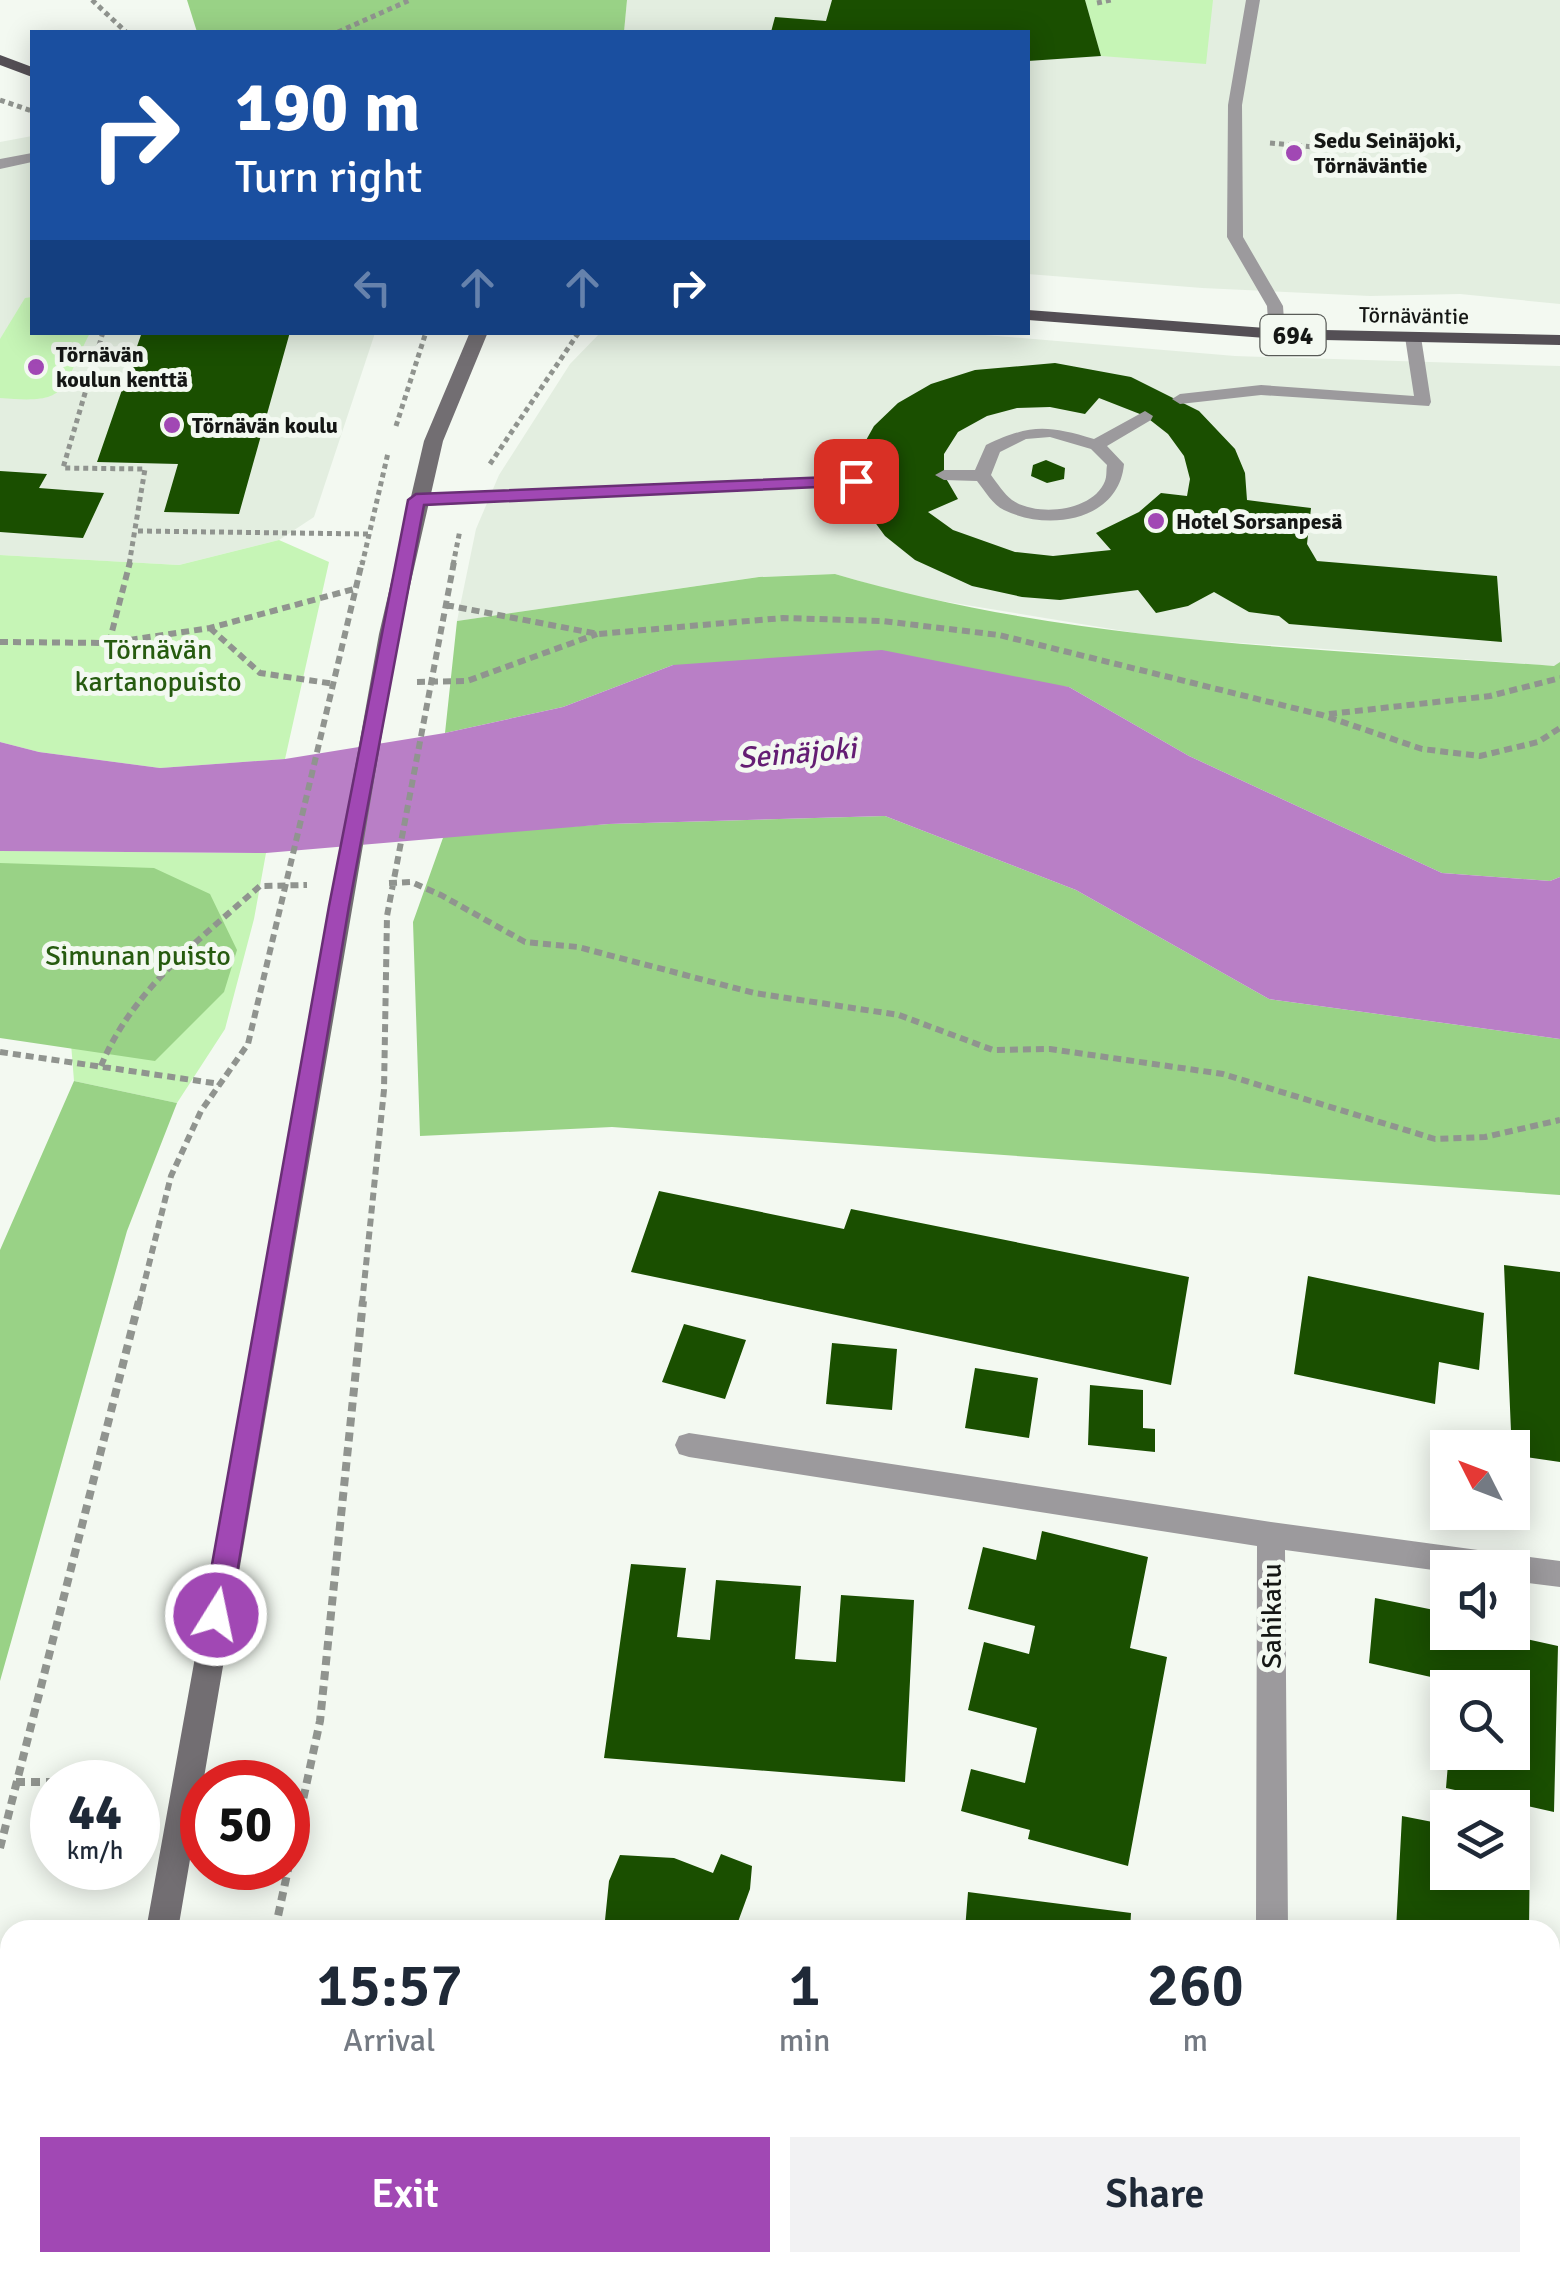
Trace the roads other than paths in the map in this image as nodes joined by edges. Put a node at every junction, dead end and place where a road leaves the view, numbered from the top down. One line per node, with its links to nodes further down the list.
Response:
1 (1253, 0): 7 (lane)
2 (0, 60): 3 (main road)
3 (30, 71)
4 (30, 158): 5 (lane)
5 (0, 164)
6 (1030, 315): 7 (main road, Törnäväntie / 694)
7 (1277, 334): 9 (main road, Törnäväntie / 694)
8 (478, 335): 17 (main road)
9 (1413, 337): 10 (main road, Törnäväntie / 694); 11 (lane)
10 (1560, 340)
11 (1180, 399)
12 (1145, 416): 13 (lane)
13 (1096, 445): 15 (lane); 15 (lane)
14 (944, 475): 15 (lane)
15 (982, 476)
16 (856, 481): 17 (lane)
17 (416, 500): 21 (main road)
18 (689, 1445): 19 (street)
19 (1270, 1535): 20 (street, Sahikatu); 22 (street, Sahikatu)
20 (1560, 1574)
21 (164, 1920)
22 (1272, 1920)

